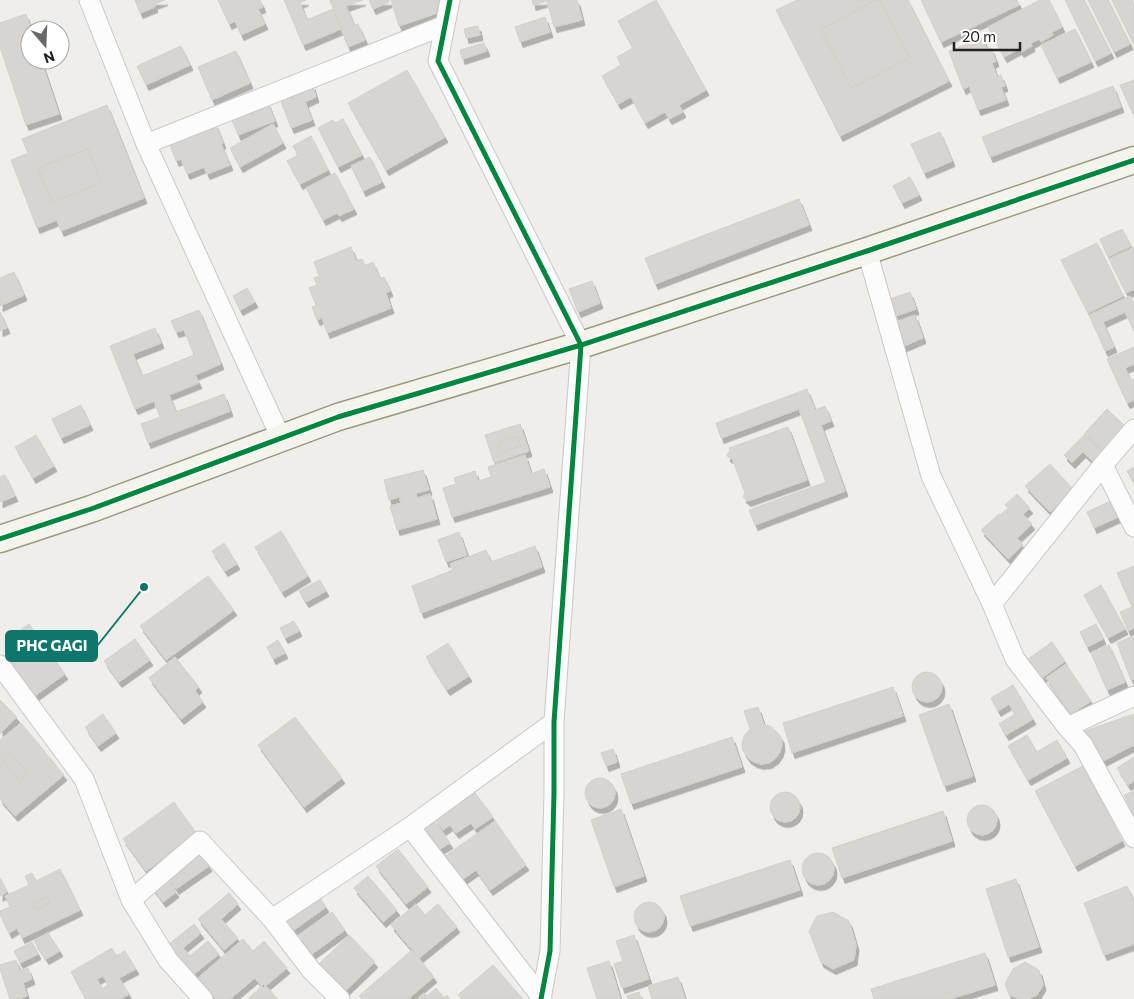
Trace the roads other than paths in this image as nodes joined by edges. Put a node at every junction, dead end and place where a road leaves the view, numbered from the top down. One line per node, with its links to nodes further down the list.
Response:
1 (89, 0): 4 (street)
2 (450, 0): 3 (street)
3 (445, 25): 4 (street); 7 (street)
4 (146, 144): 9 (street)
5 (1134, 160): 6 (street)
6 (867, 251): 7 (street); 13 (street)
7 (581, 345): 9 (street); 16 (street)
8 (1134, 429): 10 (street)
9 (281, 438): 12 (street)
10 (1103, 466): 11 (street); 13 (street)
11 (1134, 528)
12 (0, 538)
13 (992, 604): 17 (street)
14 (0, 666): 20 (street)
15 (1134, 696): 17 (street)
16 (554, 722): 18 (street); 24 (street)
17 (1067, 728): 19 (street)
18 (410, 827): 21 (street); 24 (street)
19 (1134, 838)
20 (131, 900): 21 (street); 22 (street)
21 (272, 919): 23 (street)
22 (203, 999)
23 (340, 999)
24 (541, 999)

